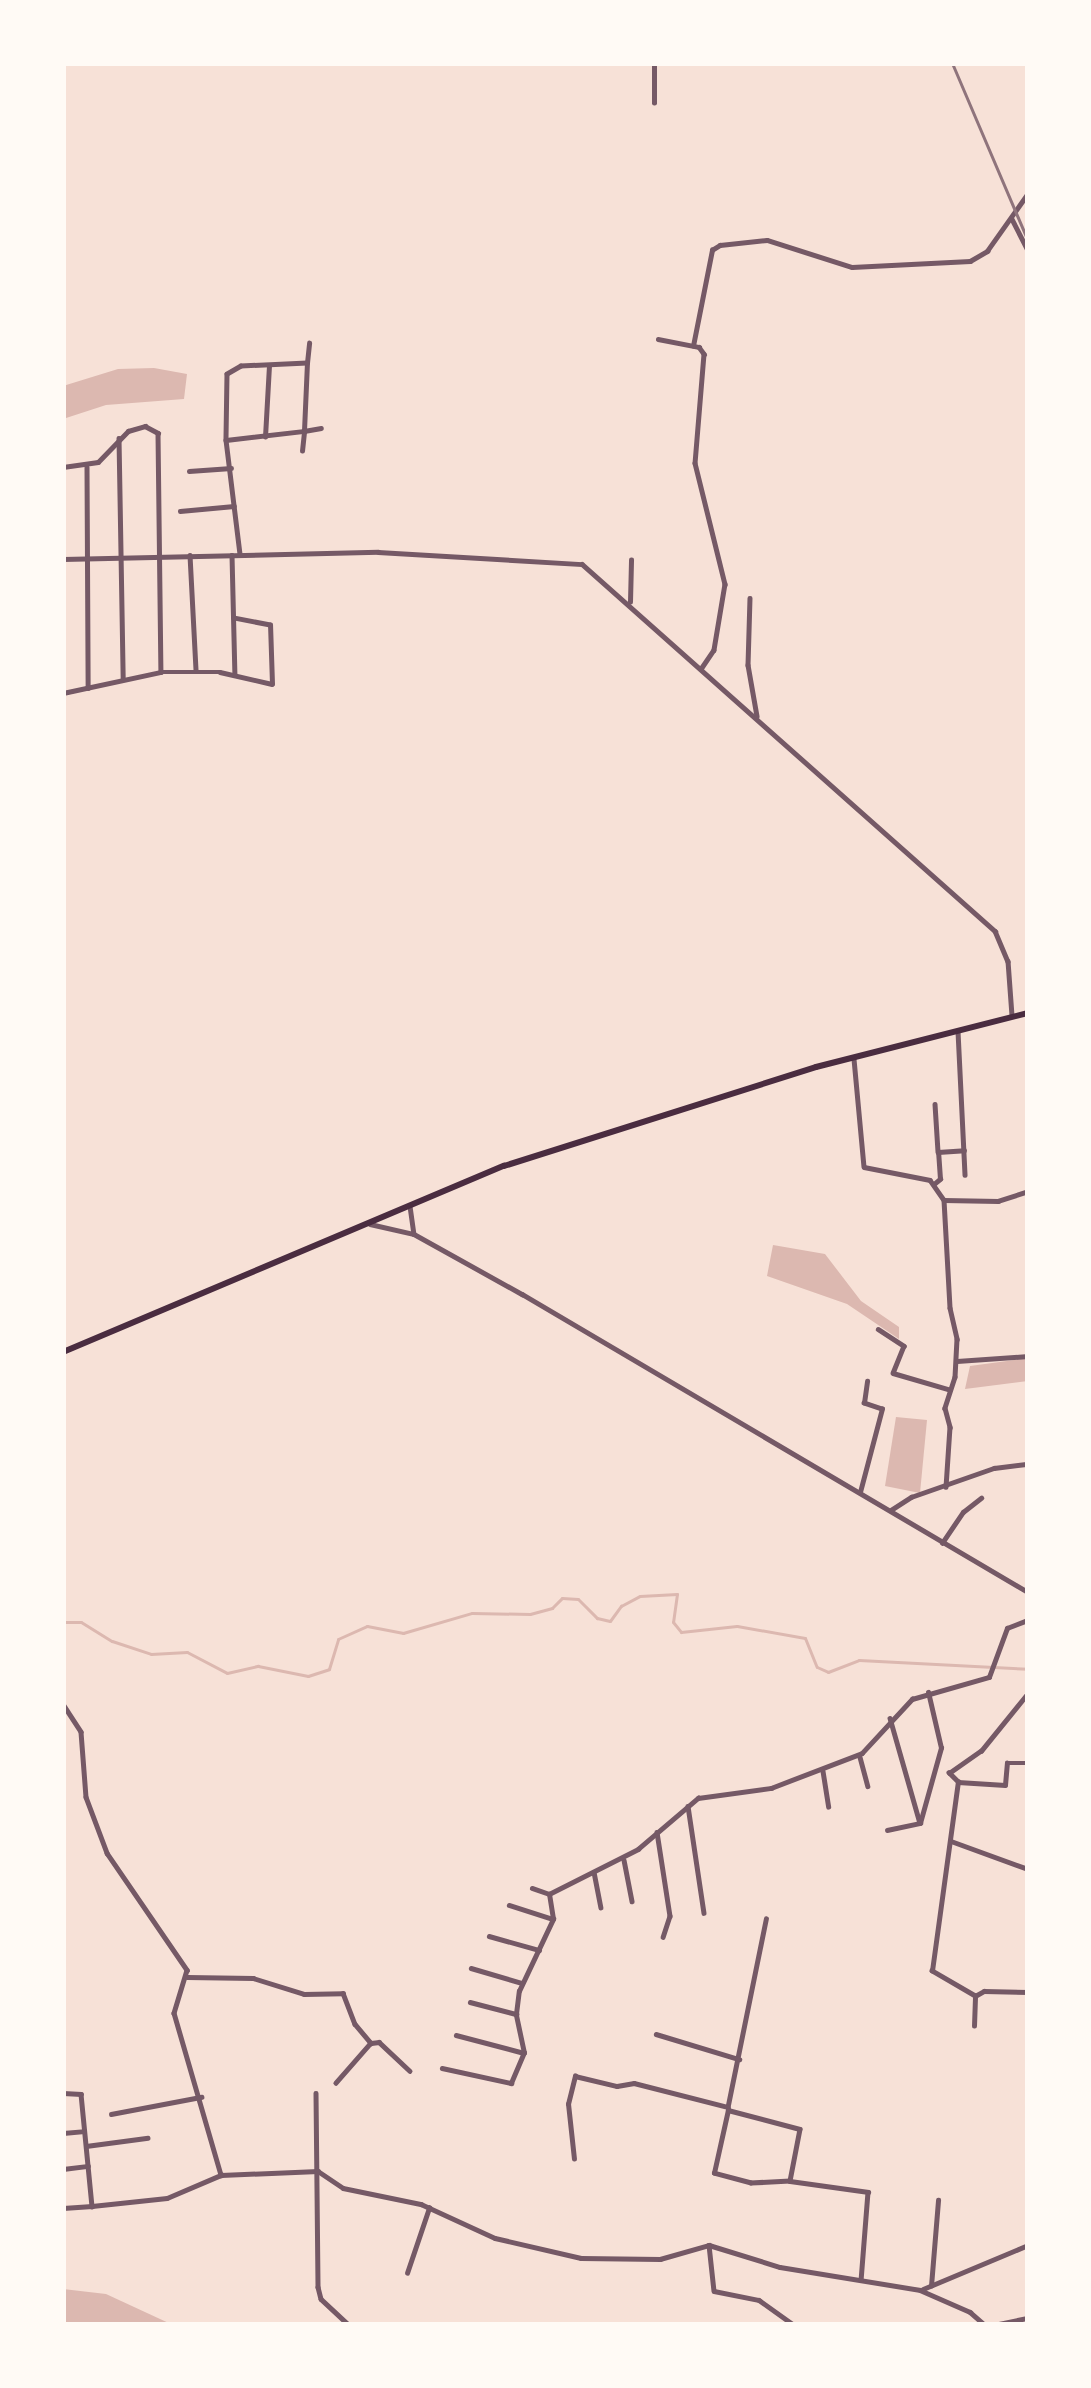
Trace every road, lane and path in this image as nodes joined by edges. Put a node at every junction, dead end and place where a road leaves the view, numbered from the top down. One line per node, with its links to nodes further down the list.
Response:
1 (654, 63): 2 (street)
2 (654, 103)
3 (1028, 193): 4 (street)
4 (1010, 216): 5 (street); 8 (street)
5 (1028, 251)
6 (658, 339): 8 (street)
7 (310, 343): 9 (street)
8 (693, 346): 33 (street)
9 (307, 363): 10 (street); 12 (street)
10 (269, 366): 13 (street); 15 (street)
11 (321, 428): 12 (street)
12 (304, 431): 13 (street); 16 (street)
13 (265, 437): 15 (street)
14 (118, 438): 18 (street); 25 (street); 26 (street)
15 (226, 440): 19 (street)
16 (302, 452)
17 (63, 467): 18 (street)
18 (87, 467): 27 (street)
19 (231, 468): 20 (street); 21 (street)
20 (189, 471)
21 (234, 506): 22 (street); 23 (street)
22 (180, 511)
23 (236, 554): 24 (street); 31 (street); 32 (street)
24 (190, 555): 25 (street); 34 (street)
25 (158, 556): 26 (street); 35 (street)
26 (120, 557): 27 (street); 37 (street)
27 (86, 558): 28 (street); 38 (street)
28 (63, 559)
29 (631, 560): 31 (street)
30 (750, 598): 40 (street)
31 (630, 602): 33 (street)
32 (234, 618): 36 (street); 36 (street)
33 (702, 668): 40 (street)
34 (196, 671): 35 (street); 36 (street)
35 (161, 672): 37 (street)
36 (236, 675)
37 (123, 680): 38 (street)
38 (88, 688): 39 (street)
39 (63, 692)
40 (757, 716): 42 (street)
41 (1028, 1013): 42 (main road)
42 (1012, 1016): 43 (main road)
43 (958, 1031): 44 (main road); 46 (street)
44 (854, 1057): 49 (street); 52 (main road)
45 (935, 1104): 47 (street)
46 (964, 1150): 47 (street); 48 (street)
47 (938, 1152): 49 (street)
48 (965, 1175)
49 (934, 1184): 51 (street)
50 (1028, 1191): 51 (street)
51 (944, 1200): 58 (street)
52 (410, 1206): 53 (main road); 54 (street)
53 (365, 1223): 54 (street); 56 (main road)
54 (415, 1234): 63 (street)
55 (878, 1329): 60 (street)
56 (63, 1352)
57 (1028, 1356): 58 (street)
58 (957, 1361): 60 (street)
59 (867, 1381): 63 (street)
60 (948, 1389): 62 (street)
61 (1028, 1464): 62 (street)
62 (946, 1487): 65 (street)
63 (860, 1492): 65 (street)
64 (981, 1498): 66 (street)
65 (891, 1510): 66 (street)
66 (941, 1544): 67 (street)
67 (1028, 1592)
68 (1028, 1619): 69 (street)
69 (928, 1692): 72 (street); 80 (street)
70 (1028, 1693): 76 (street)
71 (63, 1704): 99 (street)
72 (890, 1718): 73 (street); 80 (street)
73 (859, 1755): 75 (street); 77 (street)
74 (1028, 1763): 76 (street)
75 (822, 1769): 78 (street); 79 (street)
76 (958, 1782): 83 (street)
77 (868, 1786)
78 (688, 1803): 82 (street); 92 (street)
79 (829, 1807)
80 (920, 1822): 81 (street)
81 (886, 1830)
82 (657, 1832): 84 (street); 96 (street)
83 (951, 1841): 85 (street); 102 (street)
84 (623, 1857): 86 (street); 89 (street)
85 (1028, 1869)
86 (594, 1872): 88 (street); 91 (street)
87 (532, 1888): 88 (street)
88 (549, 1894): 93 (street)
89 (632, 1901)
90 (509, 1905): 93 (street)
91 (601, 1907)
92 (704, 1913)
93 (553, 1919): 97 (street)
94 (766, 1919): 110 (street)
95 (489, 1936): 97 (street)
96 (663, 1937)
97 (539, 1950): 100 (street)
98 (471, 1968): 100 (street)
99 (188, 1977): 108 (street); 116 (street)
100 (522, 1983): 104 (street)
101 (1028, 1992): 102 (street)
102 (976, 1996): 105 (street)
103 (470, 2002): 104 (street)
104 (517, 2014): 109 (street)
105 (974, 2026)
106 (656, 2034): 110 (street)
107 (456, 2035): 109 (street)
108 (371, 2043): 112 (street); 113 (street)
109 (524, 2054): 111 (street)
110 (739, 2059): 117 (street)
111 (442, 2068)
112 (410, 2071)
113 (336, 2083)
114 (63, 2093): 119 (street)
115 (316, 2093): 126 (street)
116 (201, 2097): 118 (street); 127 (street)
117 (728, 2108): 123 (street); 128 (street); 128 (street)
118 (111, 2114)
119 (84, 2131): 120 (street); 122 (street)
120 (63, 2133)
121 (147, 2138): 122 (street)
122 (86, 2146): 124 (street)
123 (574, 2159)
124 (88, 2166): 125 (street); 130 (street)
125 (63, 2169)
126 (318, 2171): 127 (street); 131 (street); 140 (street)
127 (221, 2175): 130 (street)
128 (790, 2181): 136 (street)
129 (938, 2200): 137 (street)
130 (92, 2206): 132 (street)
131 (429, 2207): 133 (street); 135 (street)
132 (63, 2208)
133 (709, 2245): 136 (street); 141 (street)
134 (1028, 2246): 137 (street)
135 (407, 2273)
136 (861, 2281): 138 (street)
137 (932, 2286): 138 (street)
138 (920, 2290): 142 (street)
139 (1028, 2318): 143 (street)
140 (349, 2325)
141 (794, 2325)
142 (985, 2325)
143 (994, 2325)

